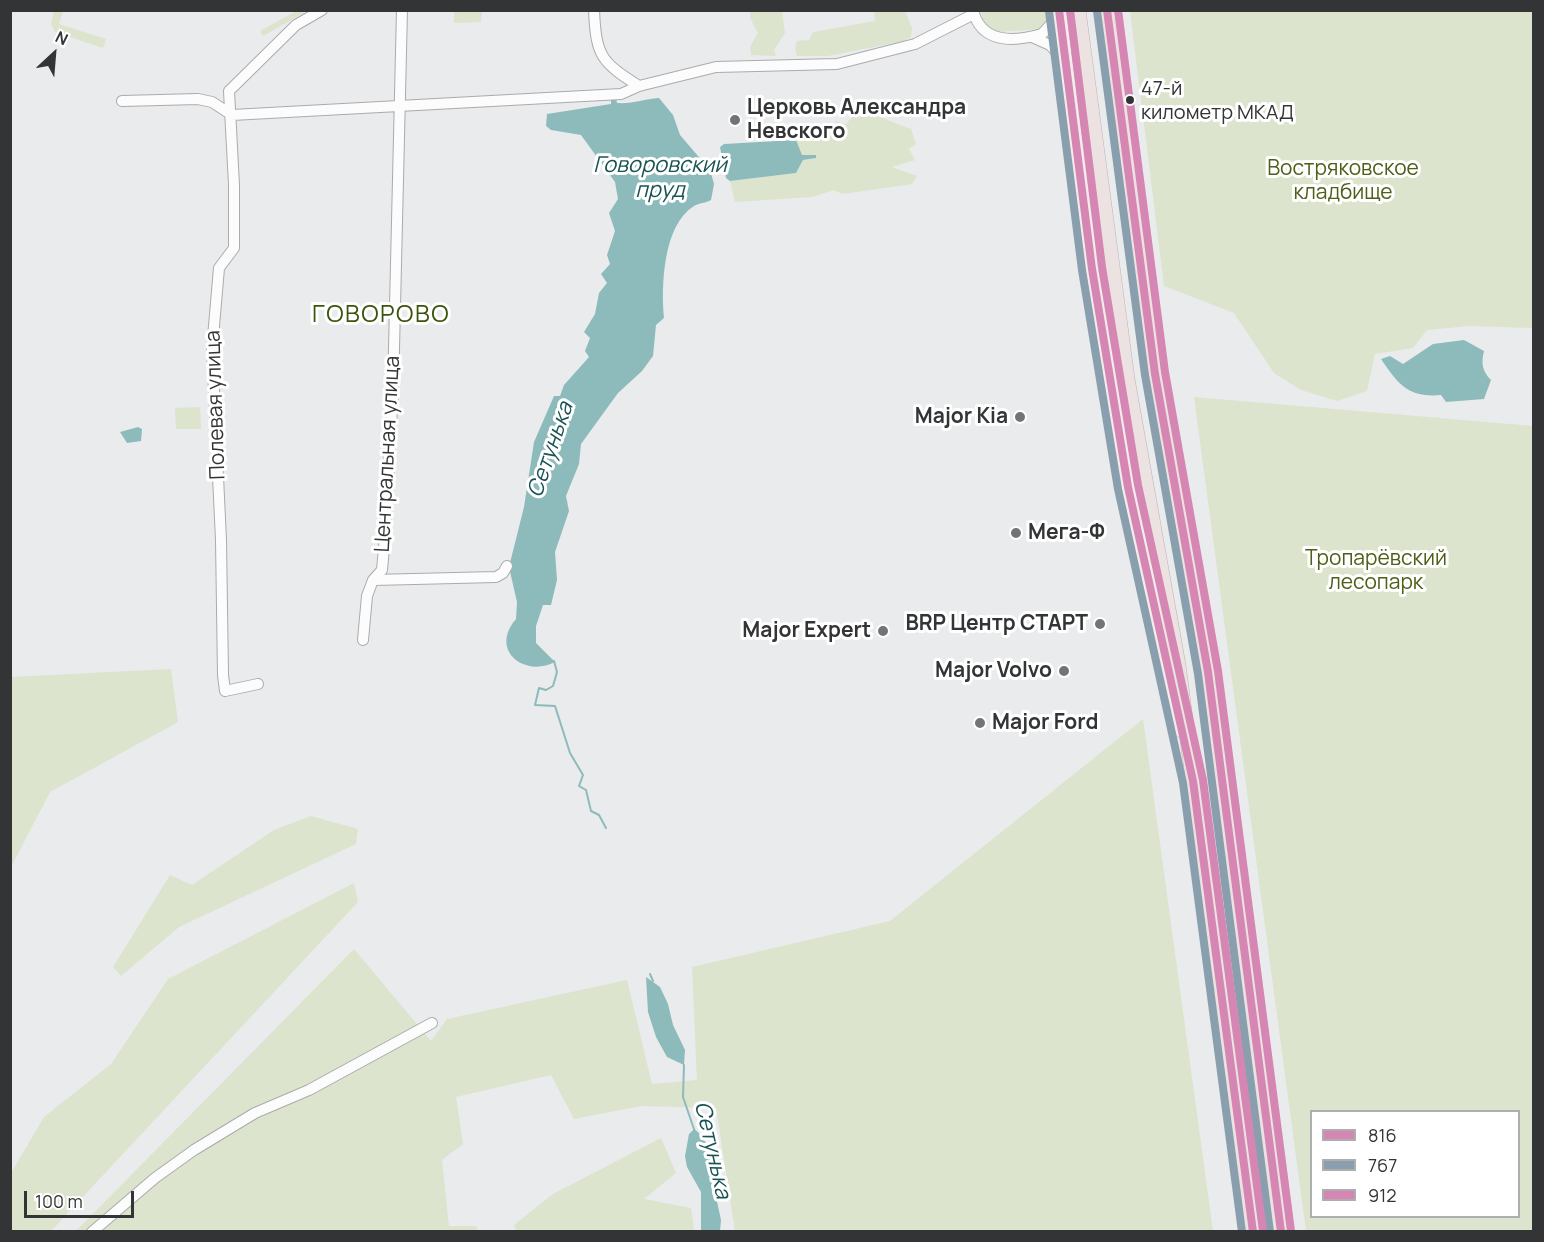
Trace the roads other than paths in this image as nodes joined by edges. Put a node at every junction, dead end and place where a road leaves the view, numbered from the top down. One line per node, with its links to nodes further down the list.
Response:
1 (322, 10): 13 (street, Полевая улица)
2 (402, 10): 12 (street, Центральная улица)
3 (594, 10): 10 (street)
4 (1059, 10): 8 (street); 9 (main road)
5 (1078, 10): 18 (highway)
6 (1107, 10): 22 (highway)
7 (974, 12): 8 (street); 10 (street)
8 (1032, 37): 9 (street)
9 (1066, 64): 18 (main road)
10 (639, 86): 12 (street)
11 (122, 101): 13 (street)
12 (400, 107): 13 (street); 15 (street, Центральная улица)
13 (232, 116): 17 (street, Полевая улица)
14 (507, 566): 15 (street)
15 (373, 580): 16 (street, Центральная улица)
16 (363, 640)
17 (258, 684)
18 (1193, 781): 21 (highway)
19 (432, 1023): 20 (street)
20 (92, 1232)
21 (1252, 1232)
22 (1281, 1232)

